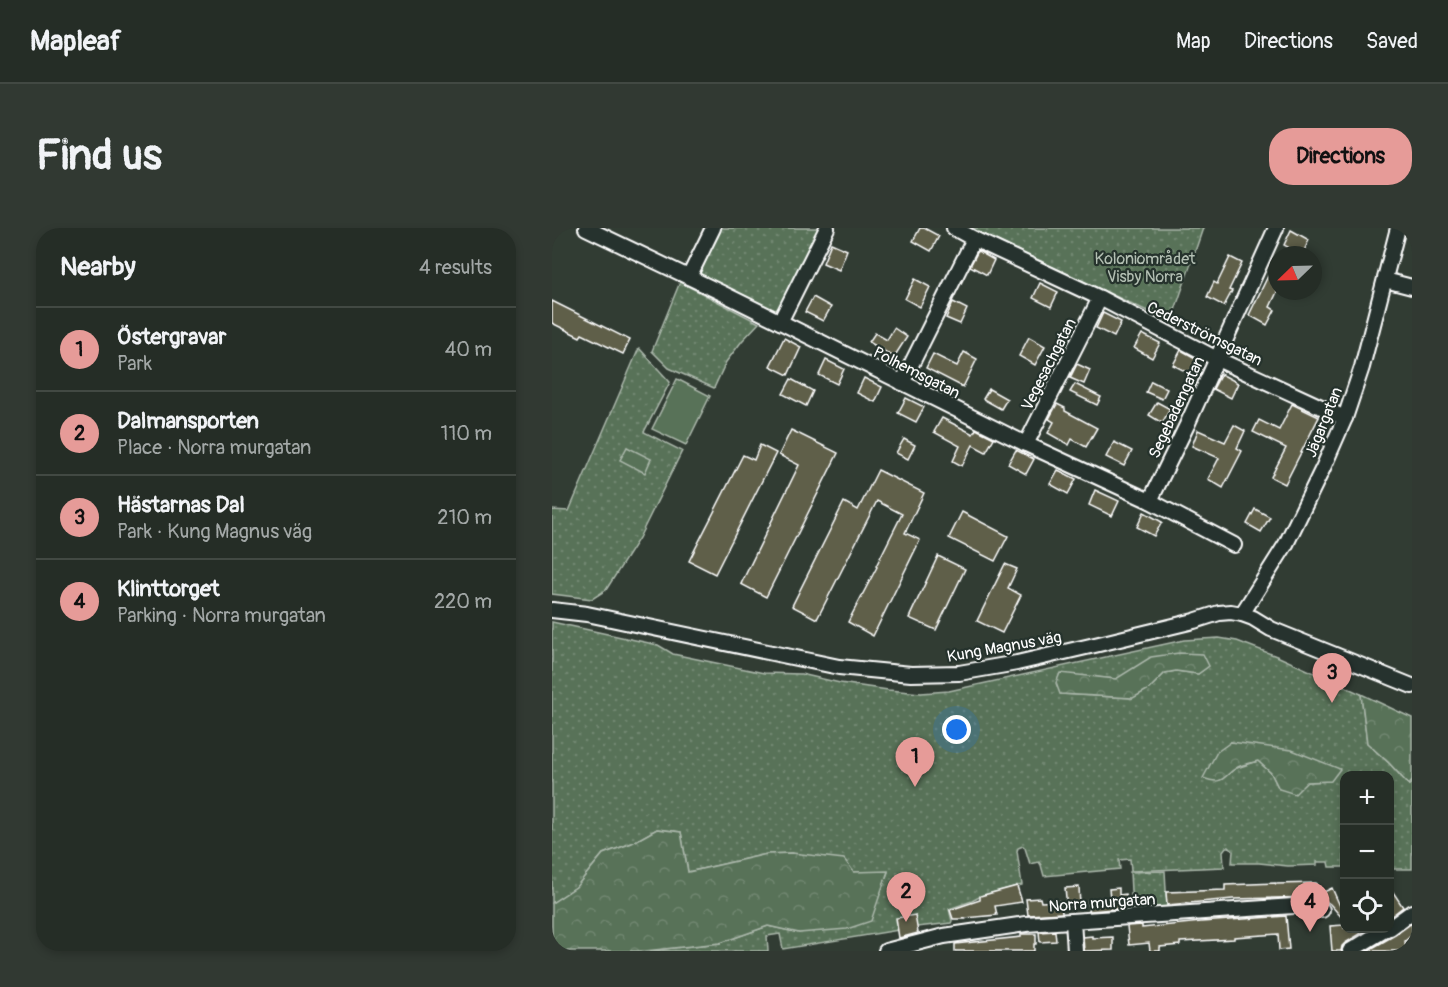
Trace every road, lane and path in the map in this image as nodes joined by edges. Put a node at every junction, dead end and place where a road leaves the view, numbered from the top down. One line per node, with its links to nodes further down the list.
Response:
1 (586, 228): 8 (street, Polhemsgatan)
2 (713, 228): 8 (street)
3 (827, 228): 12 (street)
4 (954, 228): 7 (street, Cederströmsgatan)
5 (1276, 228): 13 (street, Segebadengatan)
6 (1398, 228): 9 (street, Jägargatan)
7 (974, 239): 11 (street, Cederströmsgatan); 14 (street)
8 (689, 277): 12 (street, Polhemsgatan)
9 (1385, 280): 10 (street); 15 (street, Jägargatan)
10 (1412, 287)
11 (1100, 298): 13 (street, Cederströmsgatan); 16 (street, Vegesachgatan)
12 (780, 322): 14 (street, Polhemsgatan)
13 (1217, 359): 15 (street, Cederströmsgatan); 17 (street, Segebadengatan)
14 (902, 383): 16 (street, Polhemsgatan)
15 (1345, 418): 20 (street, Jägargatan)
16 (1026, 444): 17 (street, Polhemsgatan)
17 (1150, 501): 18 (street, Polhemsgatan)
18 (1234, 545)
19 (552, 610): 20 (street, Kung Magnus väg)
20 (1242, 614): 21 (street, Kung Magnus väg)
21 (1412, 686)
22 (1322, 910): 24 (street, Norra murgatan)
23 (1412, 912): 25 (street)
24 (1073, 921): 27 (street, Norra murgatan); 29 (street)
25 (1394, 925)
26 (1381, 933): 30 (street)
27 (918, 947): 28 (street, Norra murgatan)
28 (886, 951)
29 (1076, 951)
30 (1350, 951)

